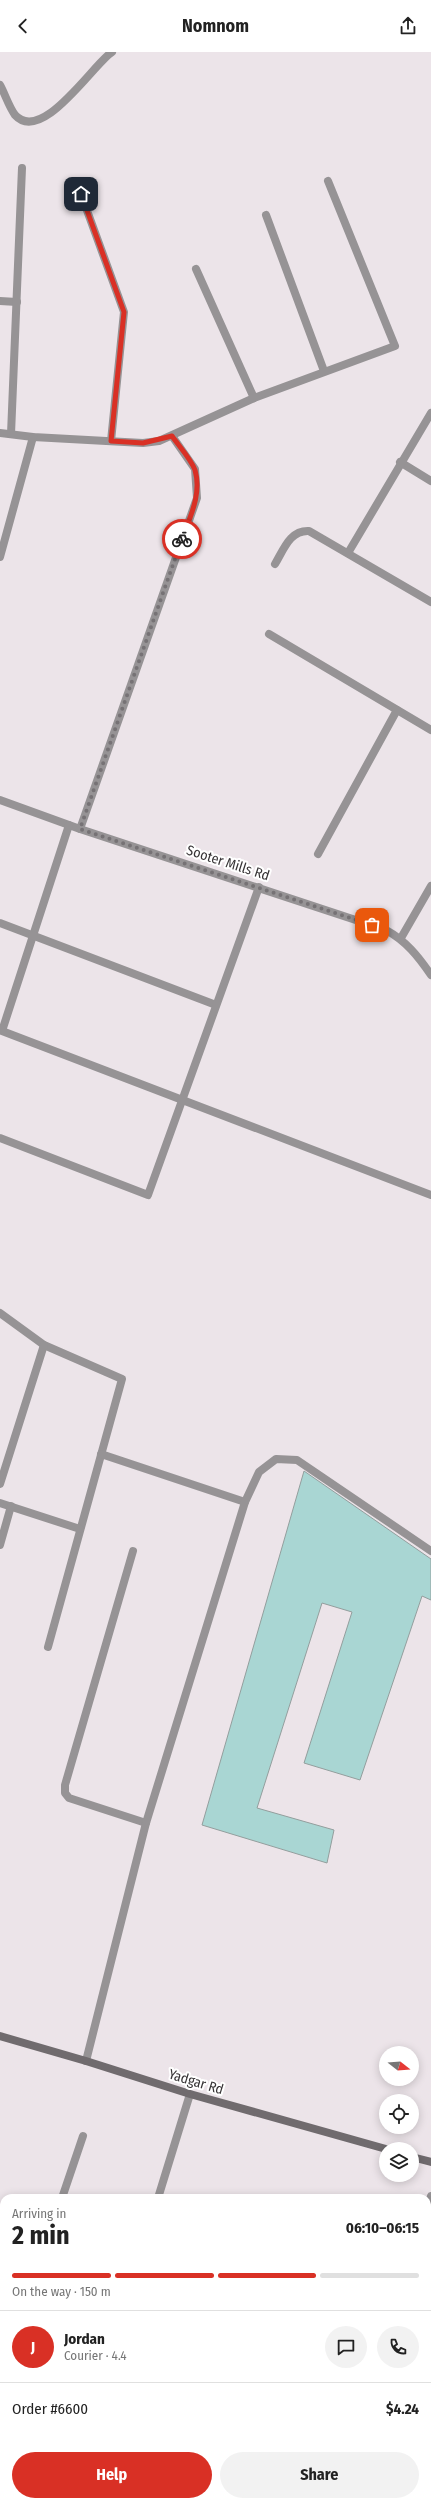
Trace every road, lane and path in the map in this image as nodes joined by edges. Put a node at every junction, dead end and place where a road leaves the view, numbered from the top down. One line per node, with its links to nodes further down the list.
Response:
1 (109, 53): 2 (street)
2 (0, 85)
3 (22, 168): 9 (street)
4 (328, 181): 10 (street)
5 (81, 194): 17 (street)
6 (266, 215): 10 (street)
7 (196, 269): 11 (street)
8 (0, 301): 9 (street)
9 (17, 302): 14 (street)
10 (324, 372): 11 (street)
11 (254, 398): 15 (street)
12 (431, 413): 18 (street)
13 (0, 433): 14 (street)
14 (11, 434): 16 (street)
15 (172, 436): 17 (street); 29 (street)
16 (33, 437): 17 (street); 21 (street)
17 (111, 441)
18 (400, 462): 19 (street); 20 (street)
19 (431, 481)
20 (348, 553): 22 (street); 23 (street)
21 (0, 557)
22 (275, 564)
23 (431, 602)
24 (269, 634): 25 (street)
25 (397, 710): 26 (street); 30 (street)
26 (431, 730)
27 (0, 800): 28 (street, Sooter Mills Rd)
28 (69, 825): 29 (street, Sooter Mills Rd); 34 (street)
29 (80, 829): 32 (street, Sooter Mills Rd)
30 (318, 854)
31 (431, 886): 35 (street)
32 (259, 887): 35 (street, Sooter Mills Rd); 37 (street)
33 (0, 923): 34 (street)
34 (34, 934): 37 (street); 38 (street)
35 (401, 938): 36 (street, Sooter Mills Rd)
36 (431, 975)
37 (216, 1005): 39 (street)
38 (1, 1035): 39 (street)
39 (182, 1100): 40 (street); 41 (street)
40 (0, 1138)
41 (431, 1195)
42 (0, 1313): 43 (street)
43 (44, 1345): 44 (street); 45 (street)
44 (100, 1454): 46 (street); 49 (street)
45 (0, 1484)
46 (245, 1502): 52 (street); 54 (street)
47 (0, 1503): 48 (street)
48 (11, 1506): 49 (street); 50 (street)
49 (80, 1529): 53 (street)
50 (0, 1545)
51 (133, 1550): 54 (street)
52 (431, 1551)
53 (48, 1647)
54 (146, 1823): 56 (street)
55 (0, 2036): 56 (street, Yadgar Rd)
56 (86, 2060): 57 (street, Yadgar Rd)
57 (190, 2094): 59 (street, Yadgar Rd); 63 (street)
58 (83, 2136): 62 (street)
59 (379, 2148)
60 (419, 2159): 61 (street)
61 (431, 2162)
62 (63, 2194)
63 (159, 2194)

